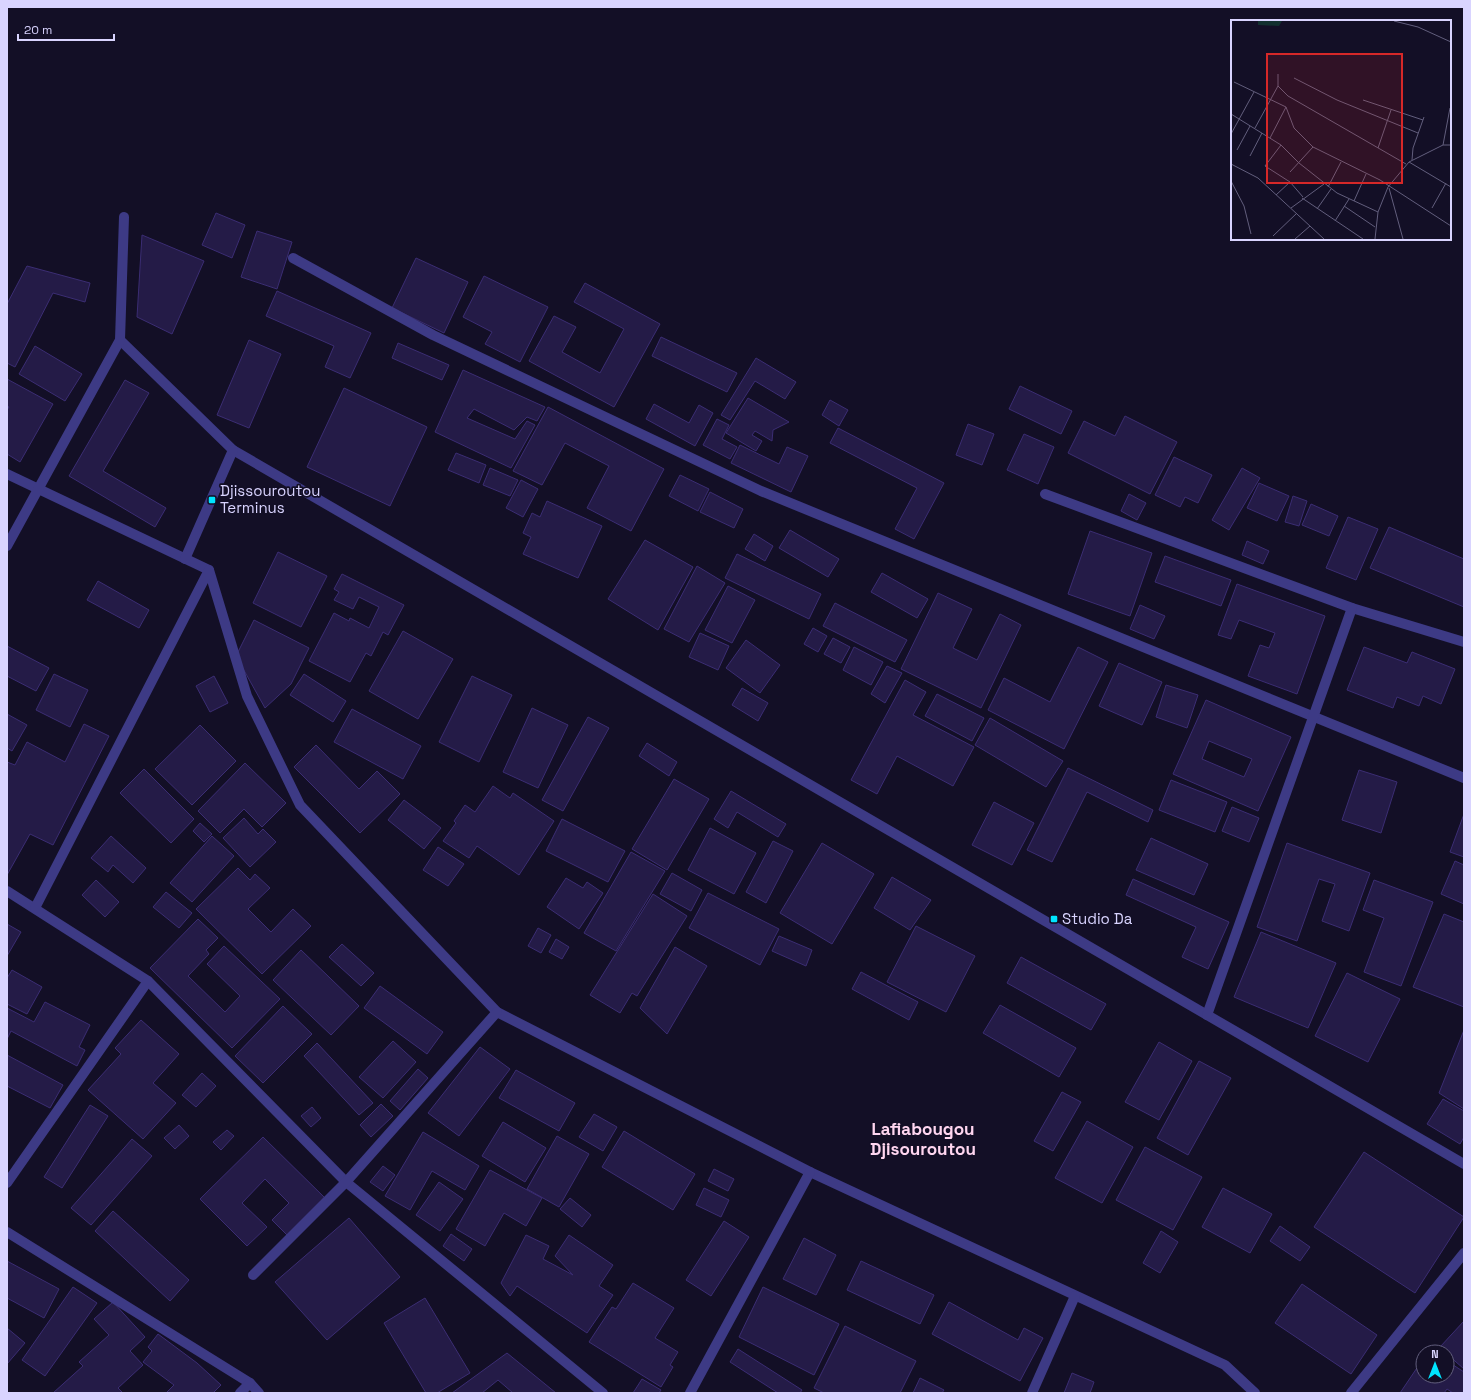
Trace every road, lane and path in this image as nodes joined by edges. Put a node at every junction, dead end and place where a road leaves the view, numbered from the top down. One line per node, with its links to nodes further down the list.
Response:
1 (124, 217): 3 (street)
2 (293, 258): 13 (street)
3 (120, 340): 4 (street); 6 (street)
4 (233, 450): 9 (street); 19 (street)
5 (7, 474): 6 (street)
6 (38, 489): 8 (street); 9 (street)
7 (1045, 494): 11 (street)
8 (7, 546)
9 (185, 559): 10 (street)
10 (209, 570): 16 (street); 18 (street)
11 (1352, 608): 12 (street); 13 (street)
12 (1464, 642)
13 (1313, 716): 14 (street); 19 (street)
14 (1464, 778)
15 (7, 891): 16 (street)
16 (35, 908): 17 (street)
17 (148, 981): 22 (street); 23 (street)
18 (497, 1012): 21 (street); 23 (street)
19 (1207, 1015): 20 (street)
20 (1464, 1164)
21 (810, 1172): 27 (street); 32 (street)
22 (7, 1182)
23 (346, 1182): 26 (street); 31 (street)
24 (7, 1232): 28 (street)
25 (1464, 1253): 35 (street)
26 (253, 1275)
27 (1074, 1296): 33 (street); 34 (street)
28 (250, 1383): 29 (street); 30 (street)
29 (240, 1393)
30 (259, 1393)
31 (603, 1393)
32 (690, 1393)
33 (1032, 1393)
34 (1255, 1393)
35 (1351, 1393)

